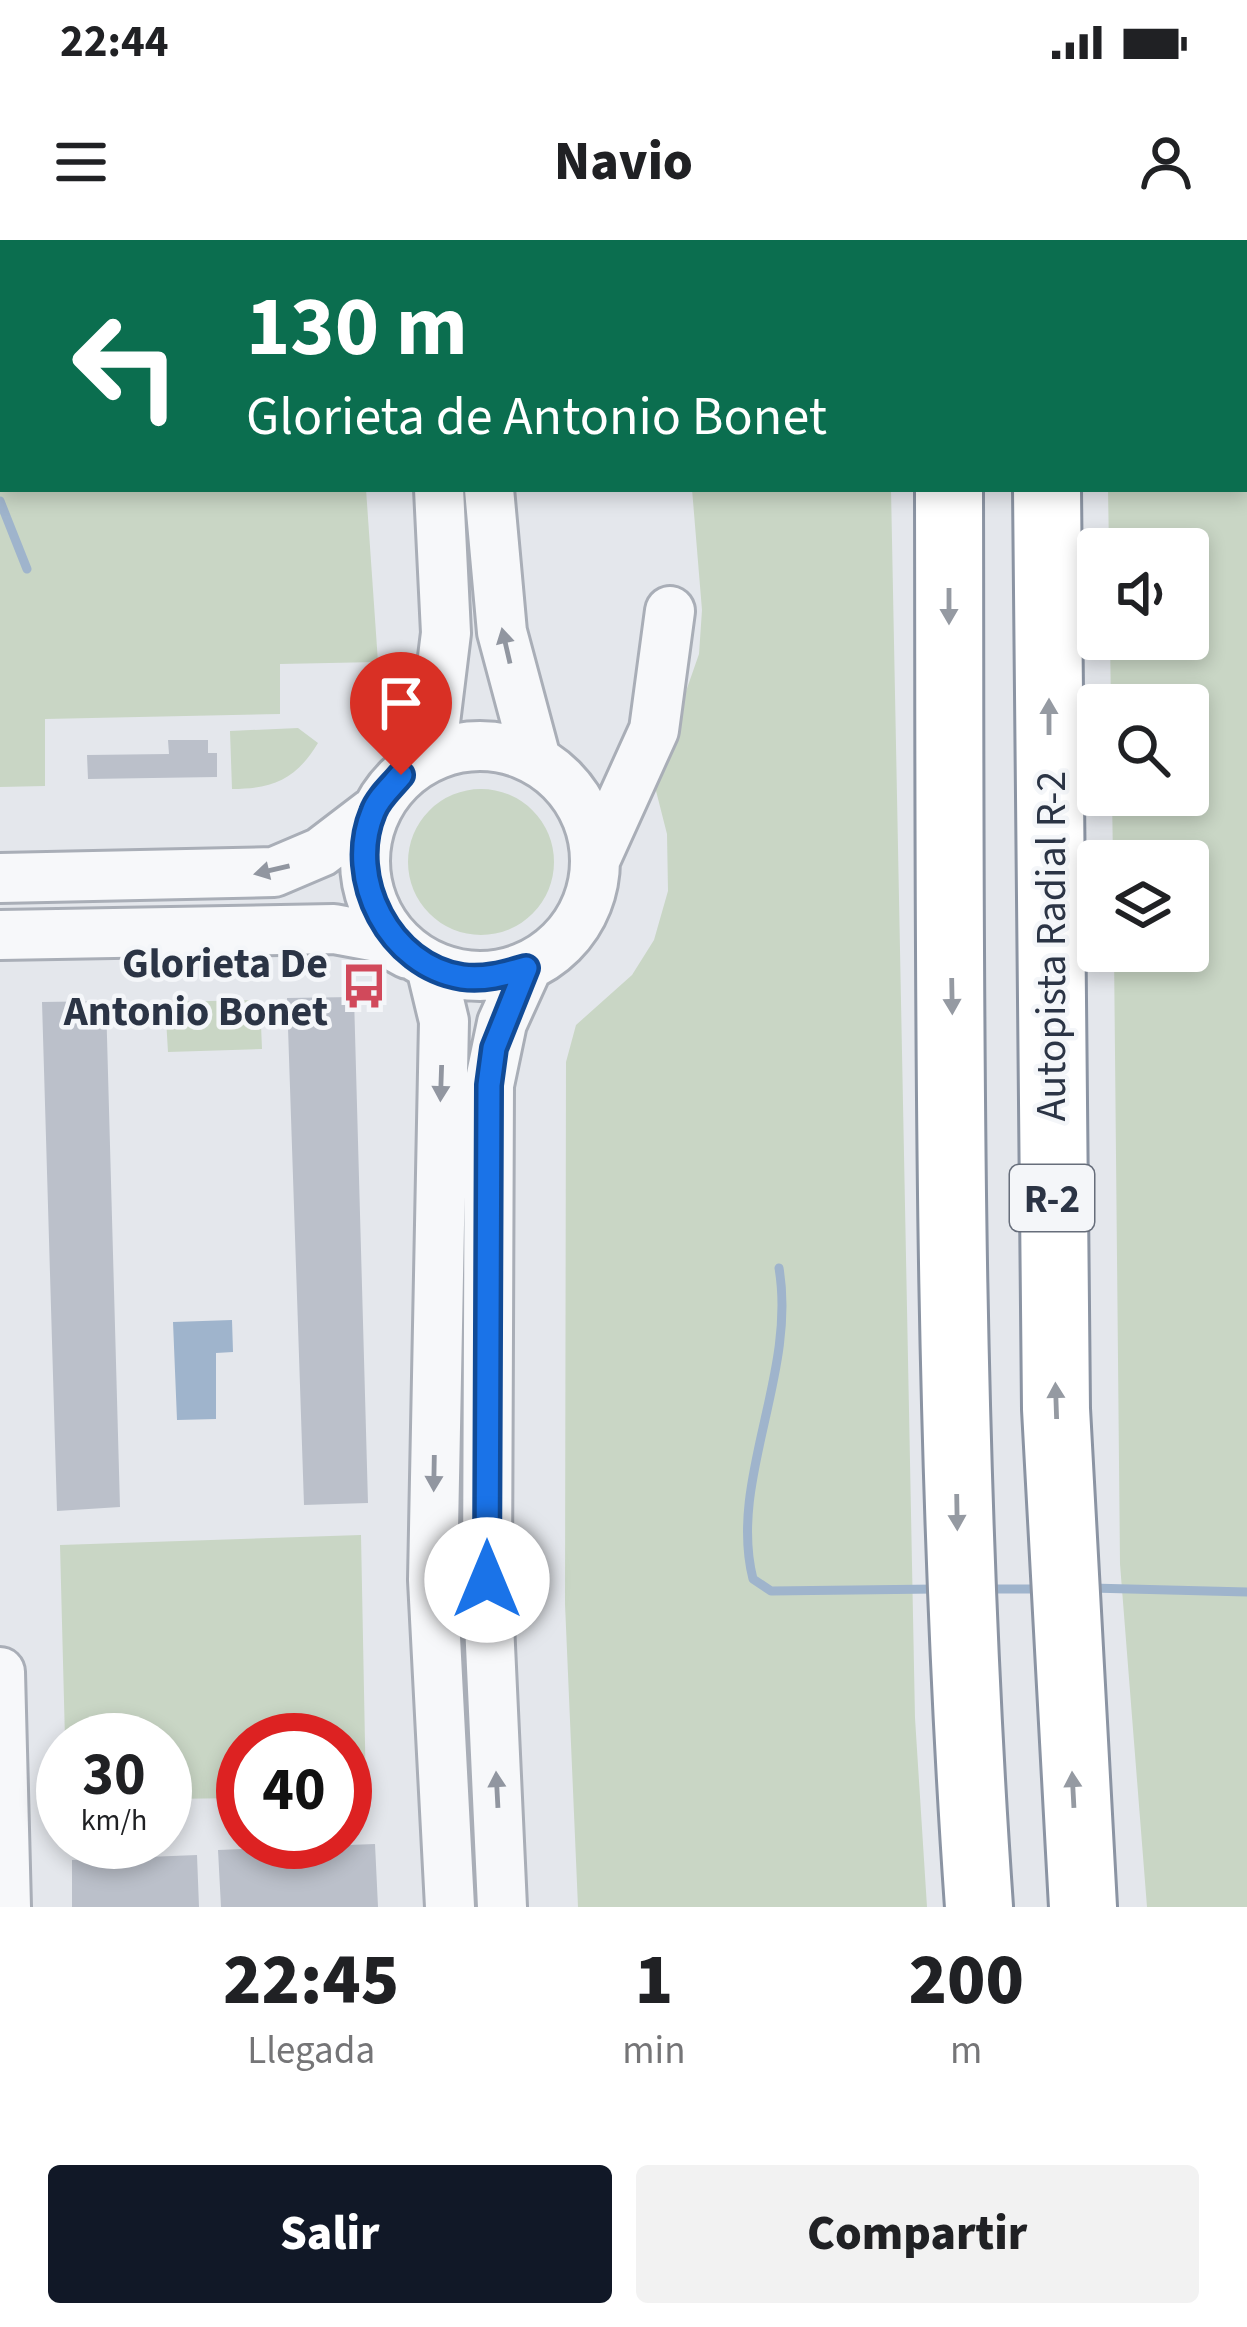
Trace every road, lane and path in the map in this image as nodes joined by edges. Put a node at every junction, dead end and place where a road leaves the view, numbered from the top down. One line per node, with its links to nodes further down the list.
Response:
1 (439, 492): 6 (street)
2 (489, 492): 7 (street, one-way to 2)
3 (949, 492): 19 (highway, R-2, one-way to 19)
4 (1047, 492): 20 (highway, Autopista Radial R-2 / R-2, one-way to 4)
5 (670, 611): 9 (street)
6 (431, 755): 7 (street); 8 (street)
7 (536, 759): 9 (street)
8 (372, 812): 10 (street, one-way to 10); 12 (street)
9 (596, 858): 13 (street)
10 (0, 878)
11 (0, 935): 12 (street)
12 (419, 960): 13 (street); 17 (street, one-way to 17)
13 (526, 968): 18 (street, one-way to 13)
14 (0, 1672): 15 (street)
15 (1, 1749): 16 (street)
16 (6, 1907)
17 (450, 1907)
18 (502, 1907)
19 (979, 1907)
20 (1083, 1907)

